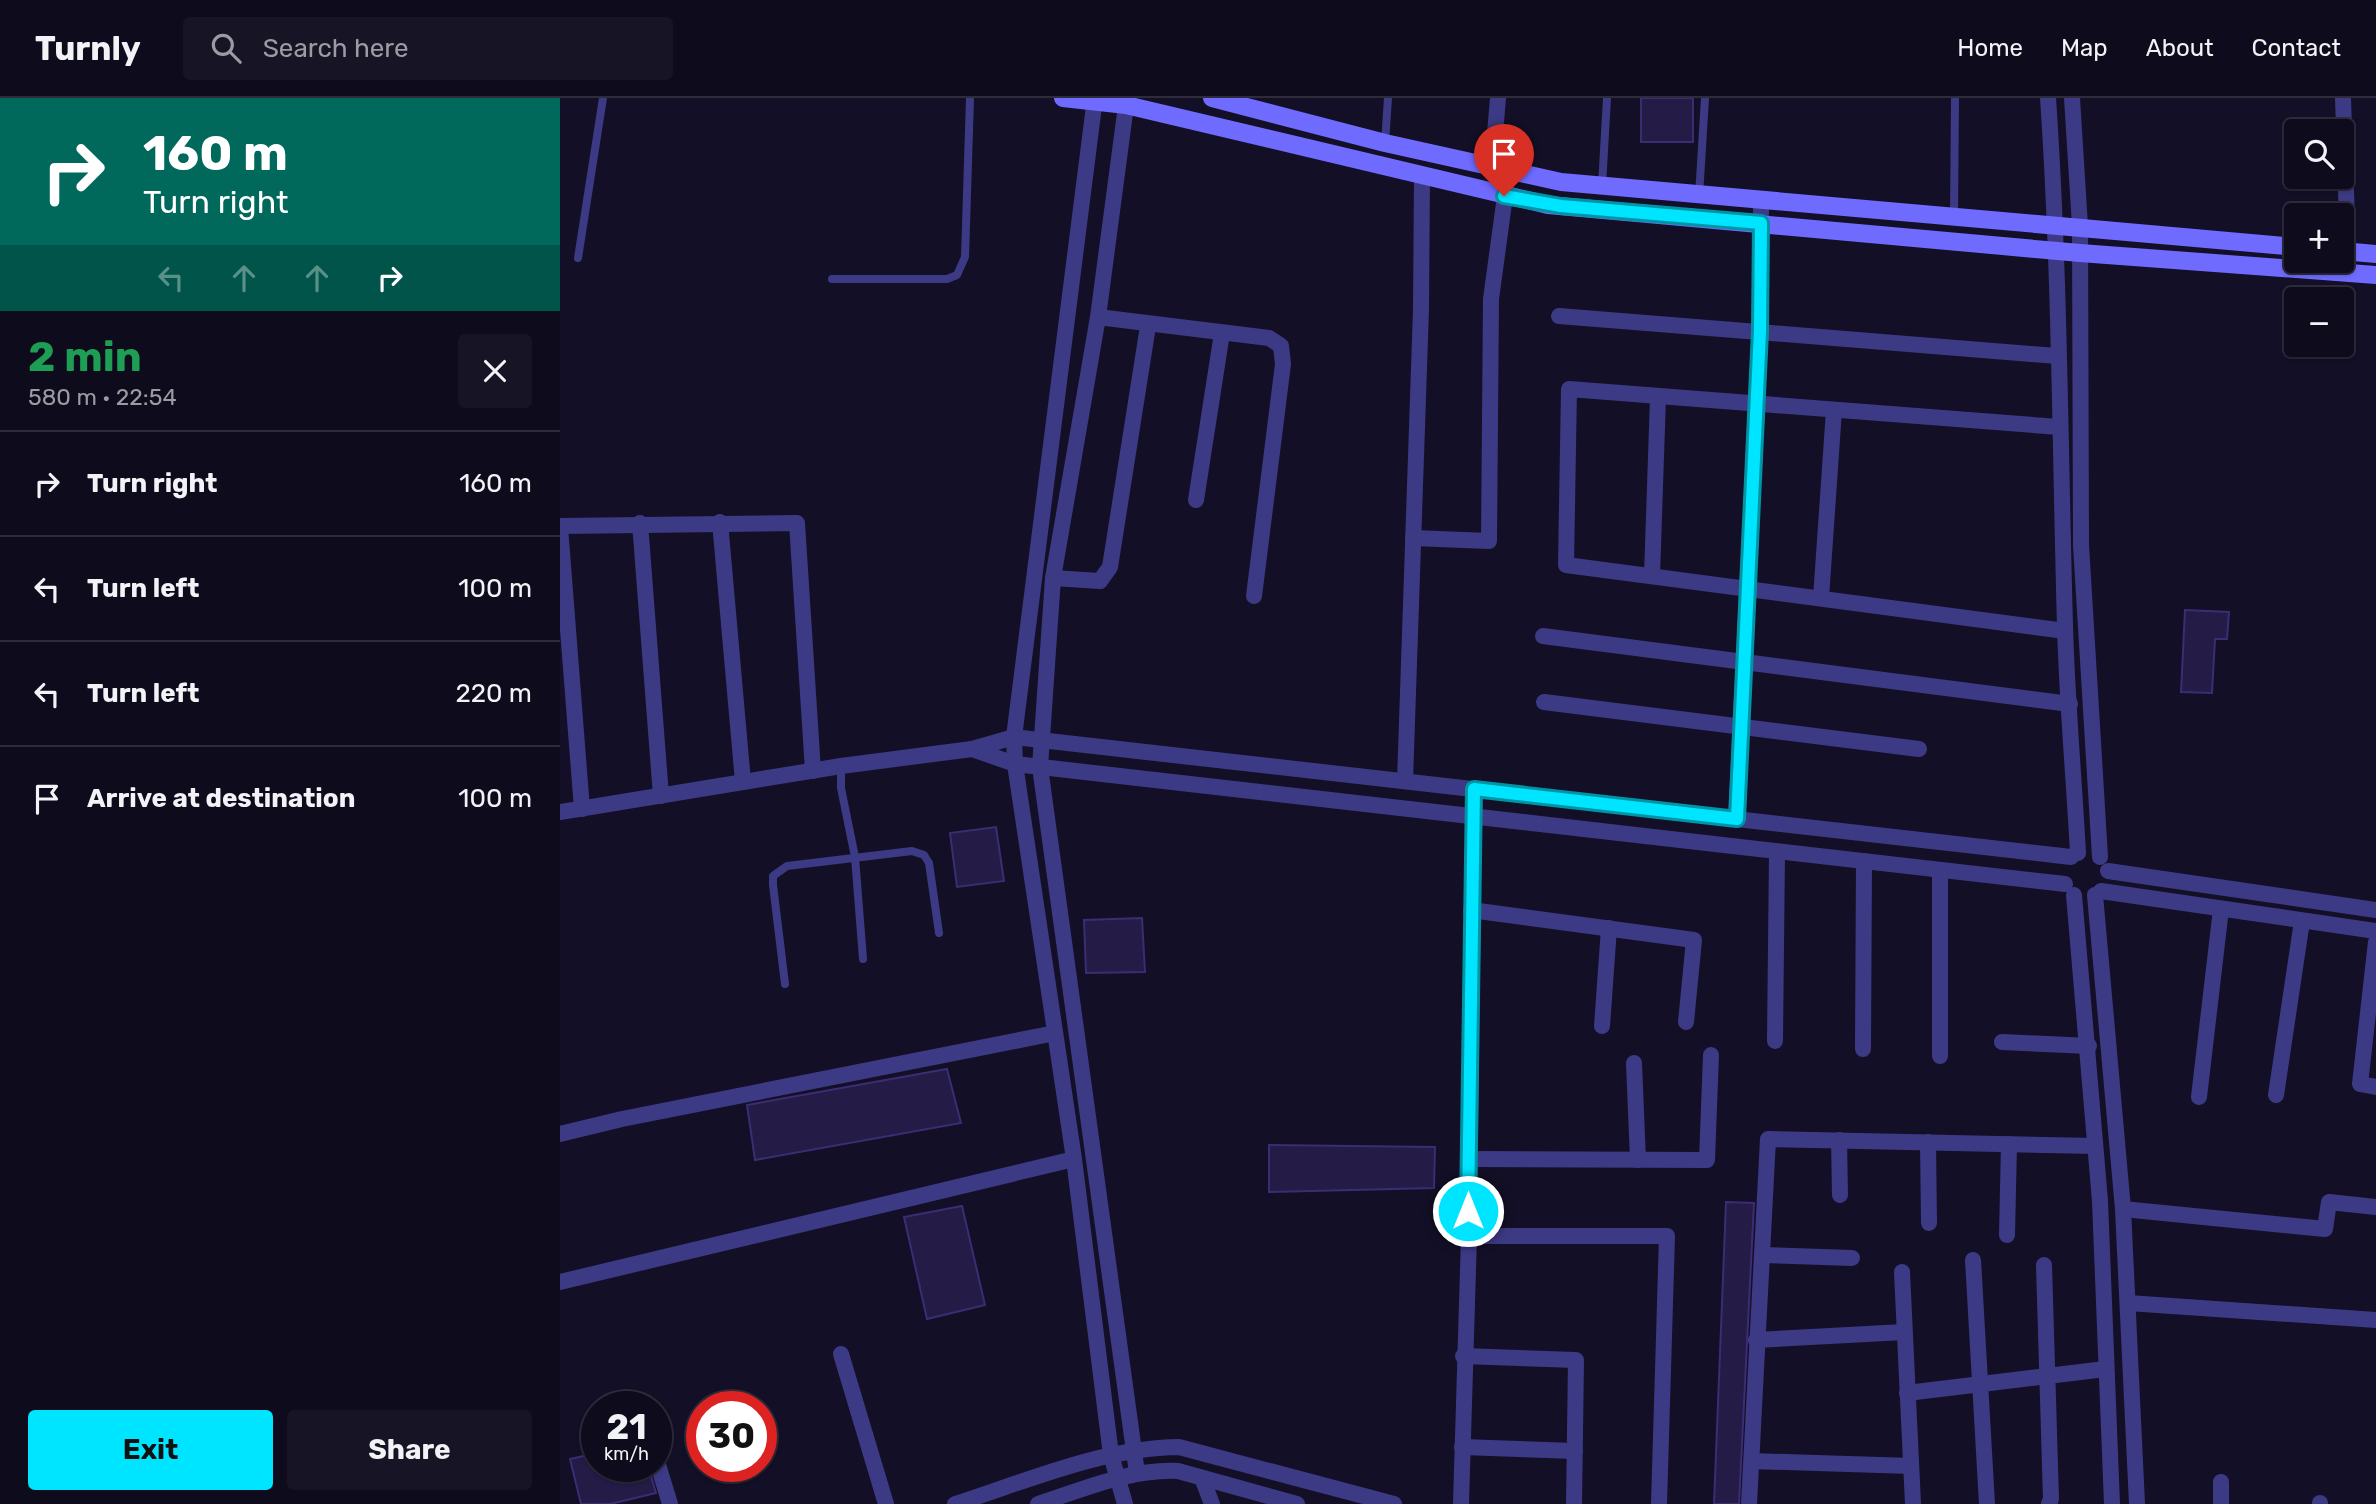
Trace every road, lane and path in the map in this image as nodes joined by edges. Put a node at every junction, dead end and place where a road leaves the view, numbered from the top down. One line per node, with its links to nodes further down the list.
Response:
1 (603, 98): 32 (lane)
2 (970, 98): 34 (lane)
3 (1063, 98): 13 (street)
4 (1212, 98): 15 (street)
5 (1388, 98): 15 (lane)
6 (1498, 98): 16 (street)
7 (1607, 98): 18 (lane)
8 (1705, 98): 20 (lane)
9 (1955, 98): 23 (lane)
10 (2048, 98): 25 (street)
11 (2072, 98): 26 (street)
12 (2343, 98): 22 (street)
13 (1095, 100): 14 (street); 61 (street)
14 (1127, 102): 17 (street); 36 (street)
15 (1385, 143): 16 (street)
16 (1492, 169): 18 (street)
17 (1422, 176): 19 (street); 49 (street)
18 (1602, 186): 20 (street)
19 (1504, 196): 24 (street); 49 (street)
20 (1699, 196): 21 (street)
21 (1761, 202): 23 (street); 24 (street)
22 (2344, 203)
23 (1954, 217): 25 (street)
24 (1761, 223): 28 (street); 38 (street)
25 (2056, 226): 26 (street); 28 (street)
26 (2080, 226): 27 (street); 30 (street)
27 (2284, 246)
28 (2058, 251): 30 (street); 40 (street)
29 (2354, 252): 31 (street)
30 (2080, 253): 33 (street); 81 (street)
31 (2376, 254)
32 (578, 258)
33 (2376, 275)
34 (832, 279)
35 (1559, 316): 38 (street)
36 (1098, 317): 37 (street); 51 (street)
37 (1148, 326): 39 (street); 51 (street)
38 (1760, 331): 40 (street); 42 (street)
39 (1222, 333): 45 (street); 53 (street)
40 (2057, 356): 44 (street)
41 (1658, 397): 42 (street); 50 (street); 50 (street)
42 (1757, 405): 43 (street); 52 (street)
43 (1834, 410): 44 (street); 54 (street)
44 (2060, 427): 55 (street)
45 (1196, 500)
46 (720, 522): 47 (street); 68 (street); 70 (street)
47 (640, 523): 48 (street); 72 (street)
48 (560, 526): 73 (street)
49 (1413, 538): 69 (street)
50 (1652, 576): 52 (street)
51 (1053, 578): 62 (street)
52 (1749, 587): 54 (street); 57 (street)
53 (1254, 596)
54 (1821, 598): 55 (street)
55 (2065, 631): 59 (street)
56 (1543, 636): 57 (street)
57 (1746, 660): 59 (street); 60 (street)
58 (1544, 702): 60 (street)
59 (2070, 704): 78 (street)
60 (1741, 726): 64 (street); 76 (street)
61 (1014, 737): 62 (street); 63 (street); 65 (street)
62 (1040, 739): 67 (street); 69 (street)
63 (972, 749): 65 (street); 66 (street)
64 (1919, 749)
65 (1015, 764): 67 (street); 96 (street)
66 (841, 766): 68 (street); 79 (lane)
67 (1040, 767): 75 (street); 95 (street)
68 (813, 771): 70 (street)
69 (1405, 781): 71 (street)
70 (743, 782): 72 (street)
71 (1474, 789): 75 (street); 76 (street)
72 (661, 796): 73 (street)
73 (582, 809): 74 (street)
74 (560, 812)
75 (1473, 817): 77 (street); 86 (street)
76 (1737, 819): 78 (street)
77 (1777, 852): 80 (street); 100 (street)
78 (2074, 855): 81 (street); 83 (street)
79 (855, 857): 91 (lane); 93 (lane); 94 (lane)
80 (1864, 862): 82 (street); 103 (street)
81 (2104, 864): 84 (street); 87 (street)
82 (1940, 870): 83 (street); 105 (street)
83 (2069, 889): 84 (street); 102 (street)
84 (2098, 893): 85 (street); 120 (street)
85 (2221, 909): 88 (street); 109 (street)
86 (1471, 910): 89 (street); 116 (street)
87 (2376, 910)
88 (2302, 921): 90 (street); 108 (street)
89 (1609, 928): 97 (street); 98 (street)
90 (2376, 931)
91 (939, 933)
92 (2376, 942): 107 (street)
93 (863, 959)
94 (785, 984)
95 (1072, 985): 96 (street); 141 (street)
96 (1048, 986): 99 (street)
97 (1686, 1022)
98 (1602, 1026)
99 (1055, 1033): 110 (street); 115 (street)
100 (1775, 1041)
101 (2002, 1042): 102 (street)
102 (2089, 1046): 114 (street)
103 (1863, 1049)
104 (1711, 1055): 117 (street)
105 (1940, 1056)
106 (1634, 1063): 117 (street)
107 (2376, 1087)
108 (2276, 1095)
109 (2199, 1097)
110 (560, 1134)
111 (1839, 1140): 112 (street); 118 (street); 124 (street)
112 (1928, 1142): 113 (street); 121 (street)
113 (2009, 1144): 114 (street); 122 (street)
114 (2095, 1146): 136 (street)
115 (1074, 1159): 129 (street); 143 (street)
116 (1468, 1159): 117 (street); 123 (street)
117 (1638, 1160)
118 (1840, 1195)
119 (2376, 1207): 120 (street)
120 (2123, 1209): 130 (street)
121 (1929, 1223)
122 (2007, 1235)
123 (1469, 1236): 135 (street); 161 (street)
124 (1762, 1255): 125 (street); 133 (street)
125 (1852, 1258)
126 (1973, 1260): 138 (street)
127 (2044, 1265): 137 (street)
128 (1902, 1272): 132 (street)
129 (560, 1282)
130 (2128, 1303): 131 (street); 167 (street)
131 (2376, 1320)
132 (1904, 1332): 133 (street); 139 (street)
133 (1756, 1340): 144 (street)
134 (841, 1354): 152 (street)
135 (1463, 1356): 140 (street); 142 (street)
136 (2105, 1369): 137 (street); 166 (street)
137 (2045, 1376): 138 (street); 165 (street)
138 (1980, 1383): 139 (street); 164 (street)
139 (1907, 1393): 145 (street)
140 (1462, 1447): 142 (street); 159 (street)
141 (1133, 1450): 143 (street); 146 (street); 158 (street)
142 (1576, 1451): 160 (street)
143 (1111, 1455): 147 (street); 153 (street)
144 (1752, 1461): 145 (street); 162 (street)
145 (1911, 1466): 163 (street)
146 (1137, 1473): 147 (street); 148 (street)
147 (1115, 1478): 154 (street); 155 (street)
148 (1202, 1478): 156 (street); 157 (street)
149 (663, 1482): 151 (street)
150 (2221, 1482): 168 (street)
151 (670, 1504)
152 (886, 1504)
153 (955, 1504)
154 (1038, 1504)
155 (1125, 1504)
156 (1212, 1504)
157 (1297, 1504)
158 (1394, 1504)
159 (1461, 1504)
160 (1574, 1504)
161 (1659, 1504)
162 (1749, 1504)
163 (1913, 1504)
164 (1987, 1504)
165 (2049, 1504)
166 (2112, 1504)
167 (2137, 1504)
168 (2221, 1504)

